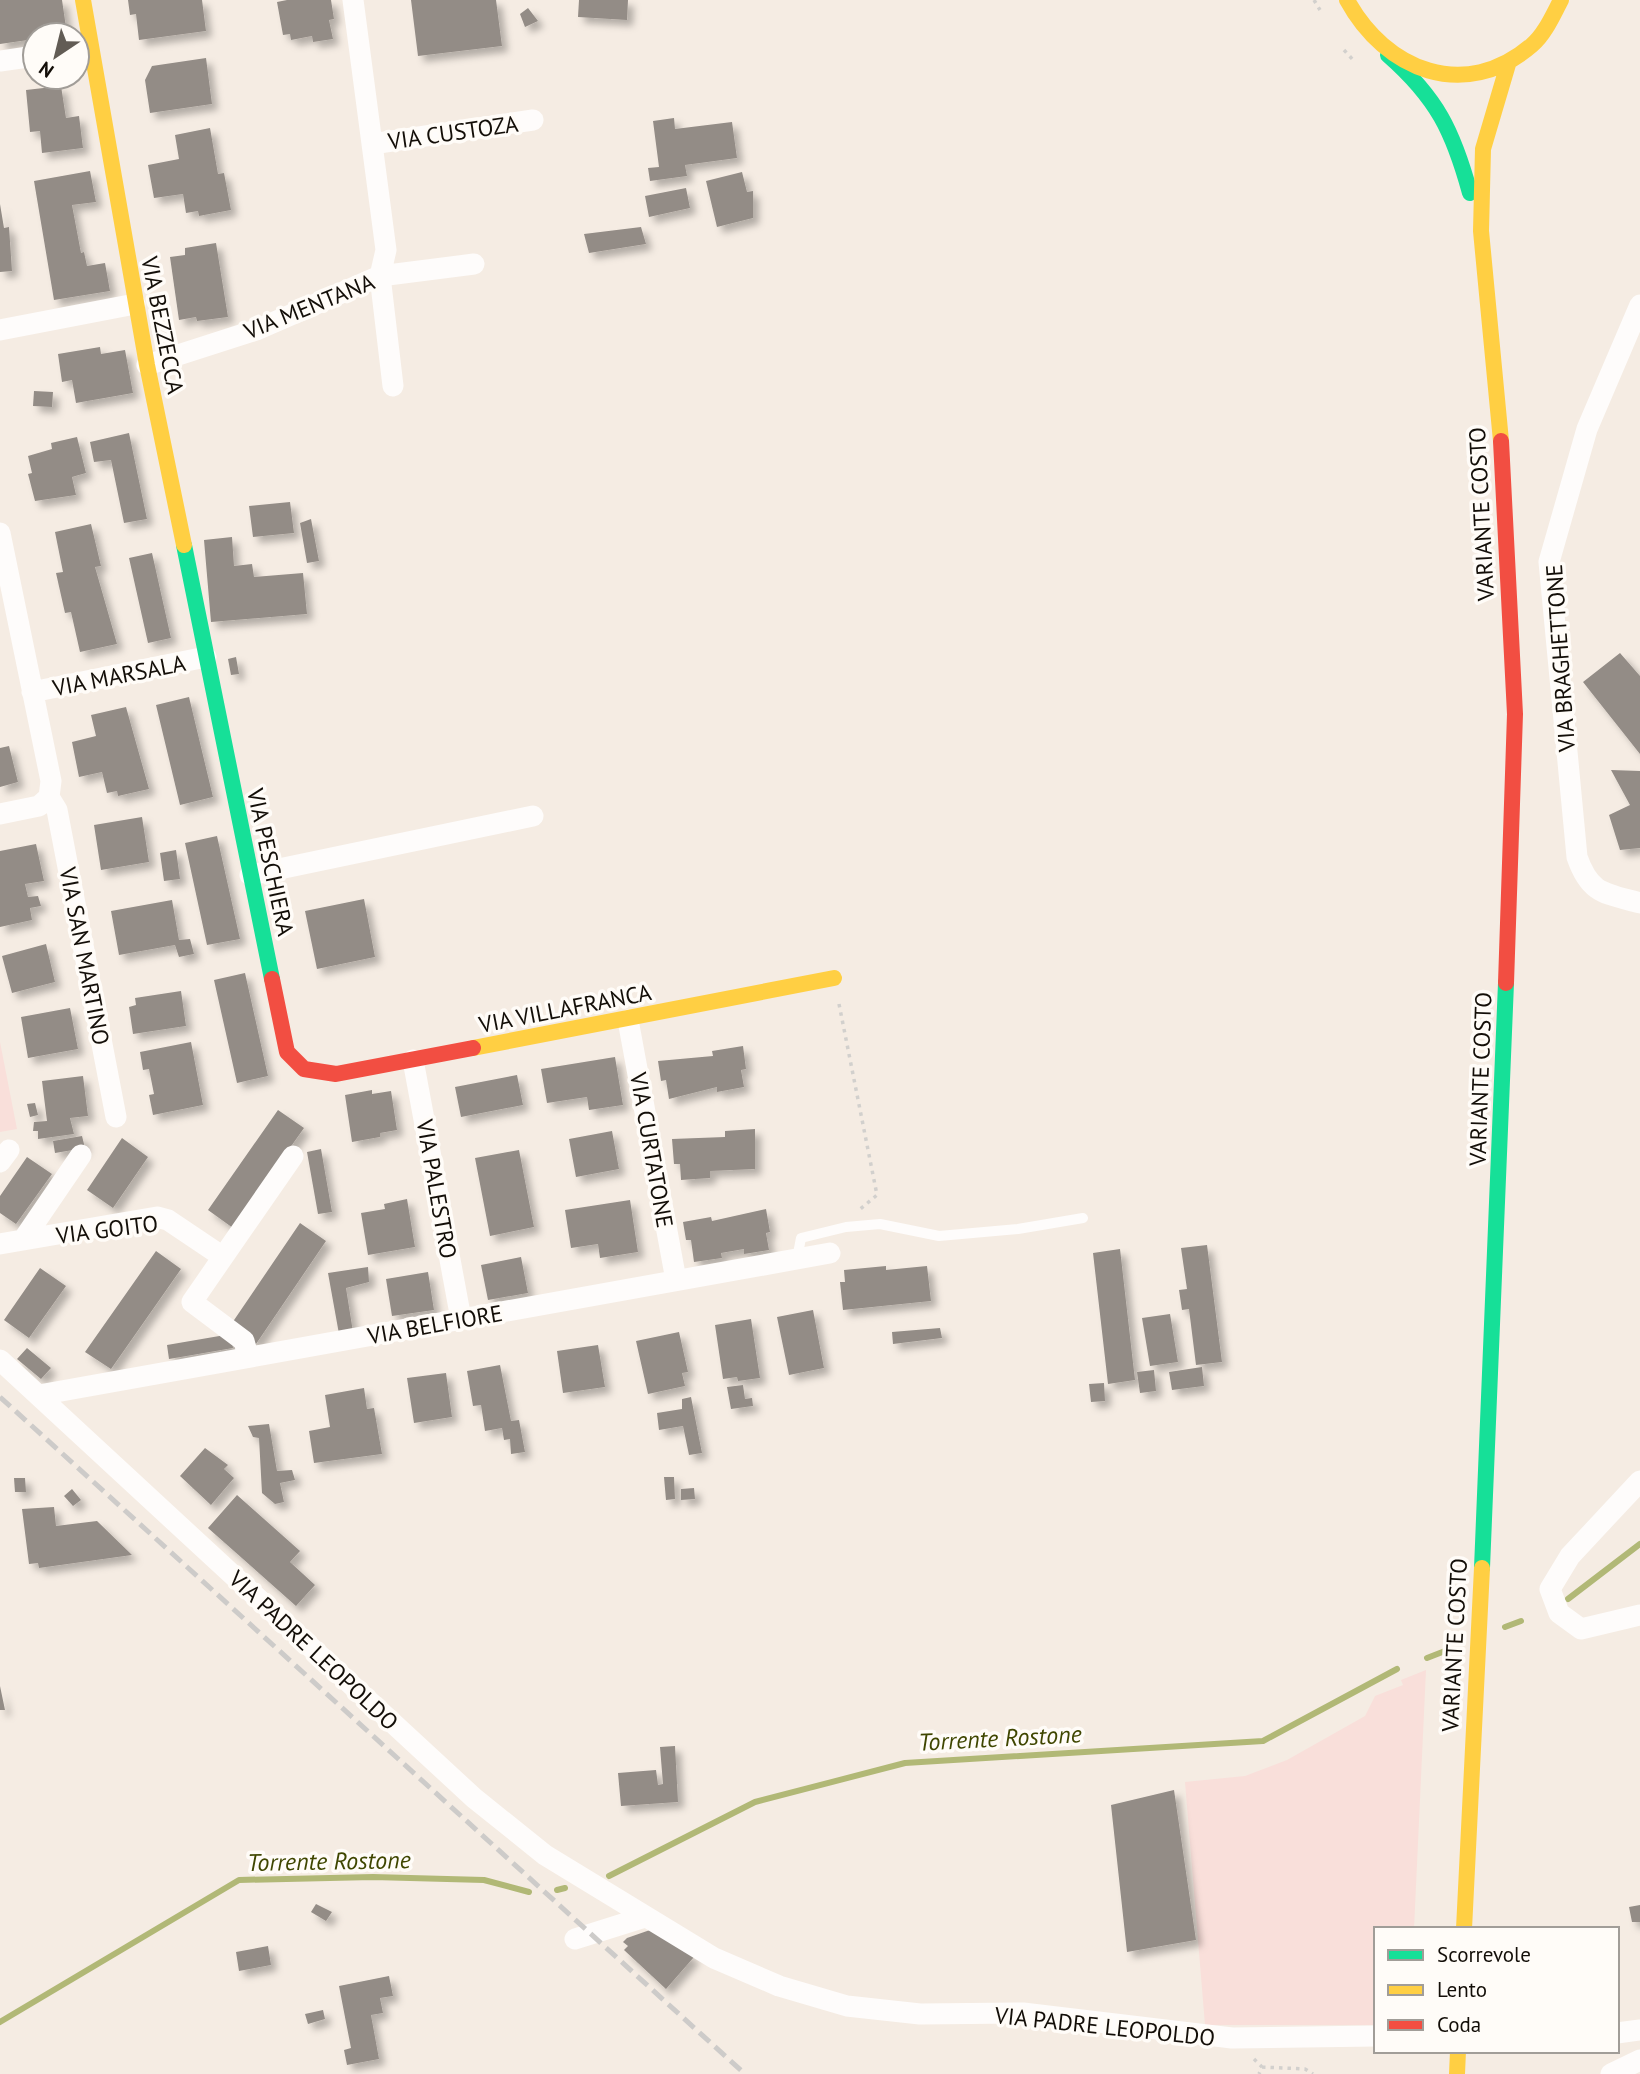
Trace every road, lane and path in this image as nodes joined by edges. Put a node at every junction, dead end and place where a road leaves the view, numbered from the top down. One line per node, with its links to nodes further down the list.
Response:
1 (83, 0): 5 (main road, VIA BEZZECCA)
2 (353, 0): 12 (street, VIA CUSTOZA)
3 (1347, 0): 6 (main road)
4 (1561, 0): 9 (main road)
5 (83, 21)
6 (1388, 55): 9 (main road); 13 (main road)
7 (21, 58): 8 (street)
8 (0, 61)
9 (1509, 61): 13 (main road)
10 (91, 84): 16 (main road, VIA BEZZECCA)
11 (533, 120): 12 (street, VIA CUSTOZA)
12 (372, 144): 15 (street, VIA CUSTOZA)
13 (1481, 231): 51 (main road, VARIANTE COSTO)
14 (474, 264): 15 (street, VIA MENTANA)
15 (380, 276): 19 (street, VIA MENTANA); 20 (street, VIA CUSTOZA)
16 (135, 304): 18 (street); 19 (main road, VIA BEZZECCA)
17 (1640, 305): 28 (street, VIA BRAGHETTONE)
18 (0, 330)
19 (147, 365): 22 (main road, VIA BEZZECCA)
20 (393, 386)
21 (0, 533): 23 (street, VIA SAN MARTINO)
22 (206, 657): 23 (street, VIA MARSALA); 27 (main road, VIA PESCHIERA)
23 (33, 692): 24 (street, VIA SAN MARTINO)
24 (49, 797): 25 (street); 33 (street, VIA SAN MARTINO)
25 (0, 814)
26 (533, 816): 27 (street)
27 (250, 875): 32 (main road, VIA PESCHIERA)
28 (1640, 903)
29 (834, 978): 30 (main road, VIA VILLAFRANCA); 37 (path)
30 (628, 1020): 31 (main road, VIA VILLAFRANCA); 43 (street, VIA CURTATONE)
31 (413, 1060): 32 (main road, VIA VILLAFRANCA); 44 (street, VIA PALESTRO)
32 (304, 1069)
33 (116, 1117)
34 (81, 1155): 38 (street, VIA GOITO)
35 (293, 1156): 41 (street)
36 (1083, 1218): 37 (lane)
37 (846, 1227): 42 (lane)
38 (23, 1240): 39 (street, VIA GOITO); 41 (street, VIA GOITO)
39 (0, 1244)
40 (830, 1253): 42 (street, VIA BELFIORE)
41 (223, 1256): 45 (street)
42 (797, 1259): 43 (street, VIA BELFIORE)
43 (676, 1280): 44 (street, VIA BELFIORE)
44 (461, 1319): 45 (street, VIA BELFIORE)
45 (248, 1356): 47 (street, VIA BELFIORE)
46 (0, 1360): 47 (street, VIA PADRE LEOPOLDO)
47 (39, 1395): 50 (street, VIA PADRE LEOPOLDO)
48 (1640, 1480): 49 (street)
49 (1640, 1615)
50 (645, 1917): 52 (street); 55 (street, VIA PADRE LEOPOLDO)
51 (1464, 1927)
52 (575, 1939)
53 (1640, 2030): 54 (street)
54 (1619, 2033)
55 (1374, 2036)
56 (1458, 2053): 60 (main road)
57 (1640, 2060): 61 (street)
58 (1262, 2067): 59 (path)
59 (1313, 2074)
60 (1457, 2074)
61 (1611, 2074)

